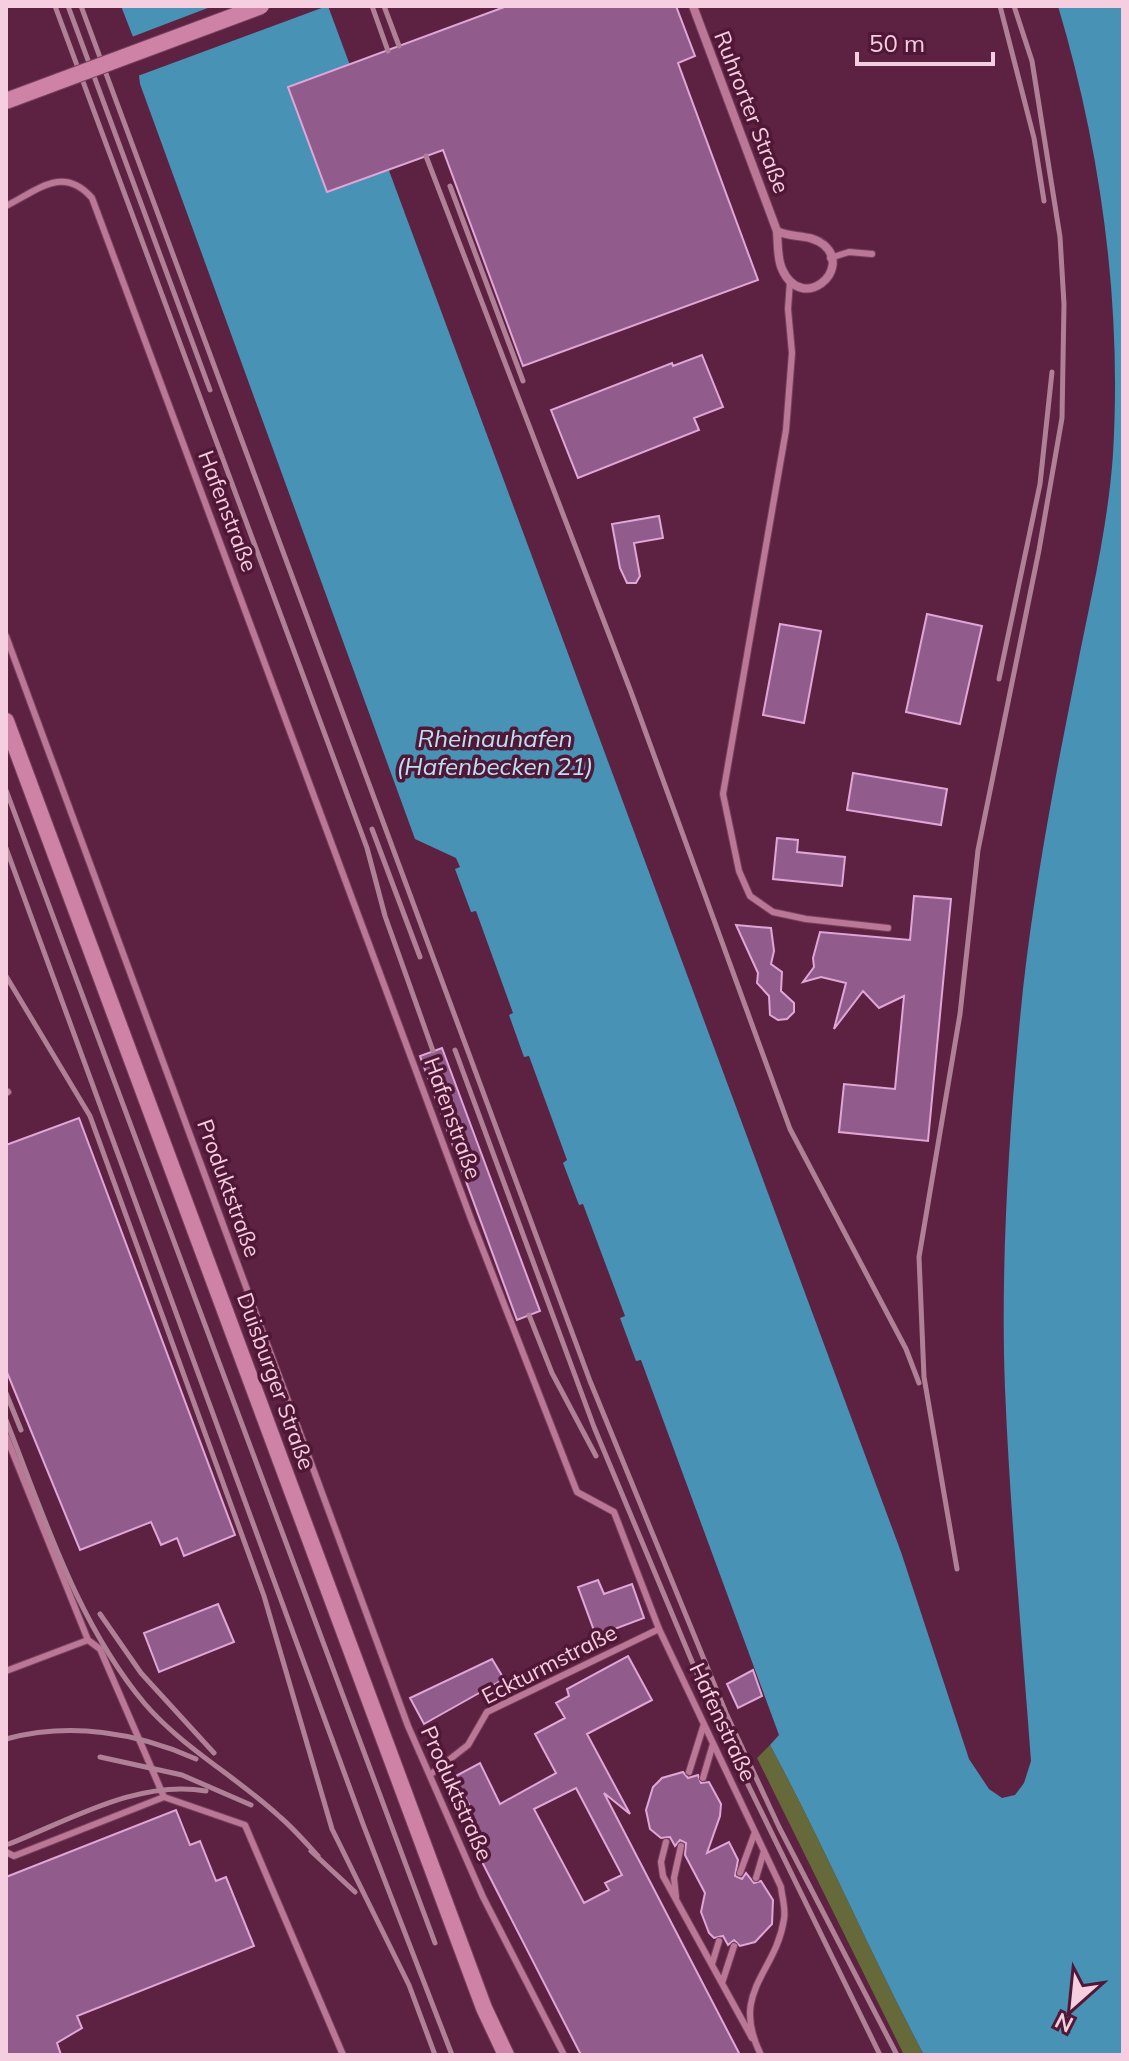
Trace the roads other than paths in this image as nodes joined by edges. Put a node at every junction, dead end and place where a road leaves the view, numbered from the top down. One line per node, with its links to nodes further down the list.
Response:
1 (261, 6): 3 (street, bridge)
2 (693, 6): 5 (street, Ruhrorter Straße)
3 (6, 101)
4 (6, 206): 13 (lane, Hafenstraße)
5 (777, 231): 7 (street); 8 (street, Ruhrorter Straße)
6 (872, 254): 7 (lane)
7 (830, 258): 8 (street)
8 (790, 281): 11 (lane)
9 (6, 636): 19 (lane, Produktstraße)
10 (6, 721): 36 (street, Duisburger Straße)
11 (888, 928)
12 (6, 1436): 14 (lane)
13 (659, 1629): 16 (lane, Hafenstraße); 19 (lane, Eckturmstraße)
14 (88, 1640): 15 (lane); 21 (lane)
15 (6, 1671)
16 (704, 1724): 17 (lane, Hafenstraße); 18 (lane)
17 (713, 1744): 20 (lane); 22 (lane, Hafenstraße)
18 (689, 1772)
19 (431, 1774): 37 (lane, Produktstraße)
20 (703, 1778)
21 (164, 1797): 26 (lane); 35 (lane)
22 (755, 1832): 25 (lane, Hafenstraße); 27 (lane)
23 (666, 1842): 29 (lane)
24 (681, 1846): 29 (lane)
25 (764, 1851): 28 (lane); 34 (lane, Hafenstraße)
26 (6, 1852)
27 (740, 1873)
28 (756, 1878)
29 (677, 1901): 32 (lane)
30 (719, 1941): 32 (lane)
31 (734, 1946): 33 (lane)
32 (712, 1964): 33 (lane)
33 (722, 1983): 34 (lane)
34 (755, 2043): 38 (lane, Hafenstraße)
35 (343, 2055)
36 (506, 2055)
37 (564, 2055)
38 (761, 2055)

